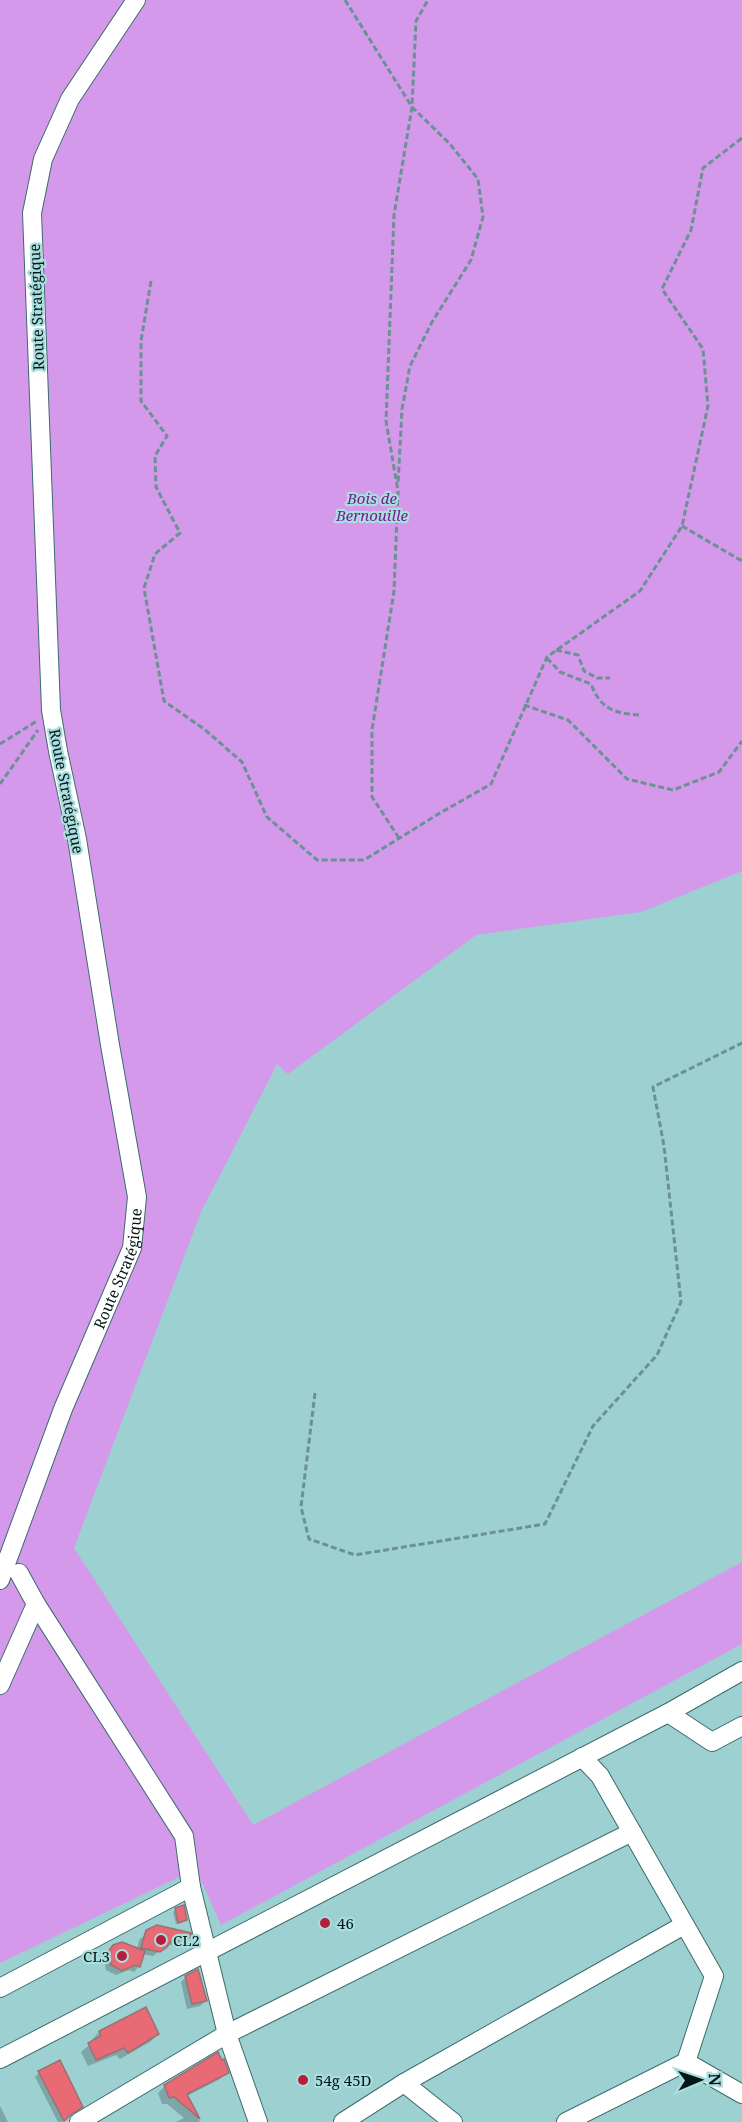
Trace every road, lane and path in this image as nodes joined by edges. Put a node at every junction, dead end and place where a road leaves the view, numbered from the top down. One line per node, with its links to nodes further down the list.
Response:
1 (136, 0): 14 (street, Route Stratégique)
2 (345, 0): 4 (path)
3 (428, 0): 4 (path)
4 (412, 107): 7 (path); 7 (path)
5 (742, 138): 8 (path)
6 (151, 281): 19 (path)
7 (398, 491): 19 (path)
8 (682, 526): 9 (path); 10 (path)
9 (742, 561)
10 (556, 650): 11 (path); 12 (path)
11 (547, 657): 13 (path); 15 (path)
12 (610, 678)
13 (524, 705): 16 (path); 19 (path)
14 (52, 711): 17 (path); 18 (path); 23 (street, Route Stratégique)
15 (639, 716)
16 (742, 741)
17 (0, 744)
18 (0, 784)
19 (399, 838)
20 (742, 1043): 21 (path)
21 (315, 1393)
22 (19, 1573): 24 (street)
23 (0, 1580)
24 (36, 1604): 26 (street); 31 (street)
25 (742, 1671): 27 (street)
26 (0, 1685)
27 (668, 1713): 28 (street); 29 (street)
28 (742, 1726)
29 (582, 1757): 30 (street); 33 (street)
30 (632, 1832): 32 (street); 35 (street)
31 (191, 1887): 33 (street); 34 (street)
32 (684, 1925): 37 (street); 38 (street)
33 (207, 1952): 35 (street); 36 (street)
34 (0, 1988)
35 (227, 2034): 40 (street); 41 (street)
36 (0, 2059)
37 (686, 2062): 39 (street); 44 (street)
38 (404, 2083): 42 (street); 43 (street)
39 (742, 2094)
40 (79, 2122)
41 (258, 2122)
42 (343, 2122)
43 (453, 2122)
44 (566, 2122)

